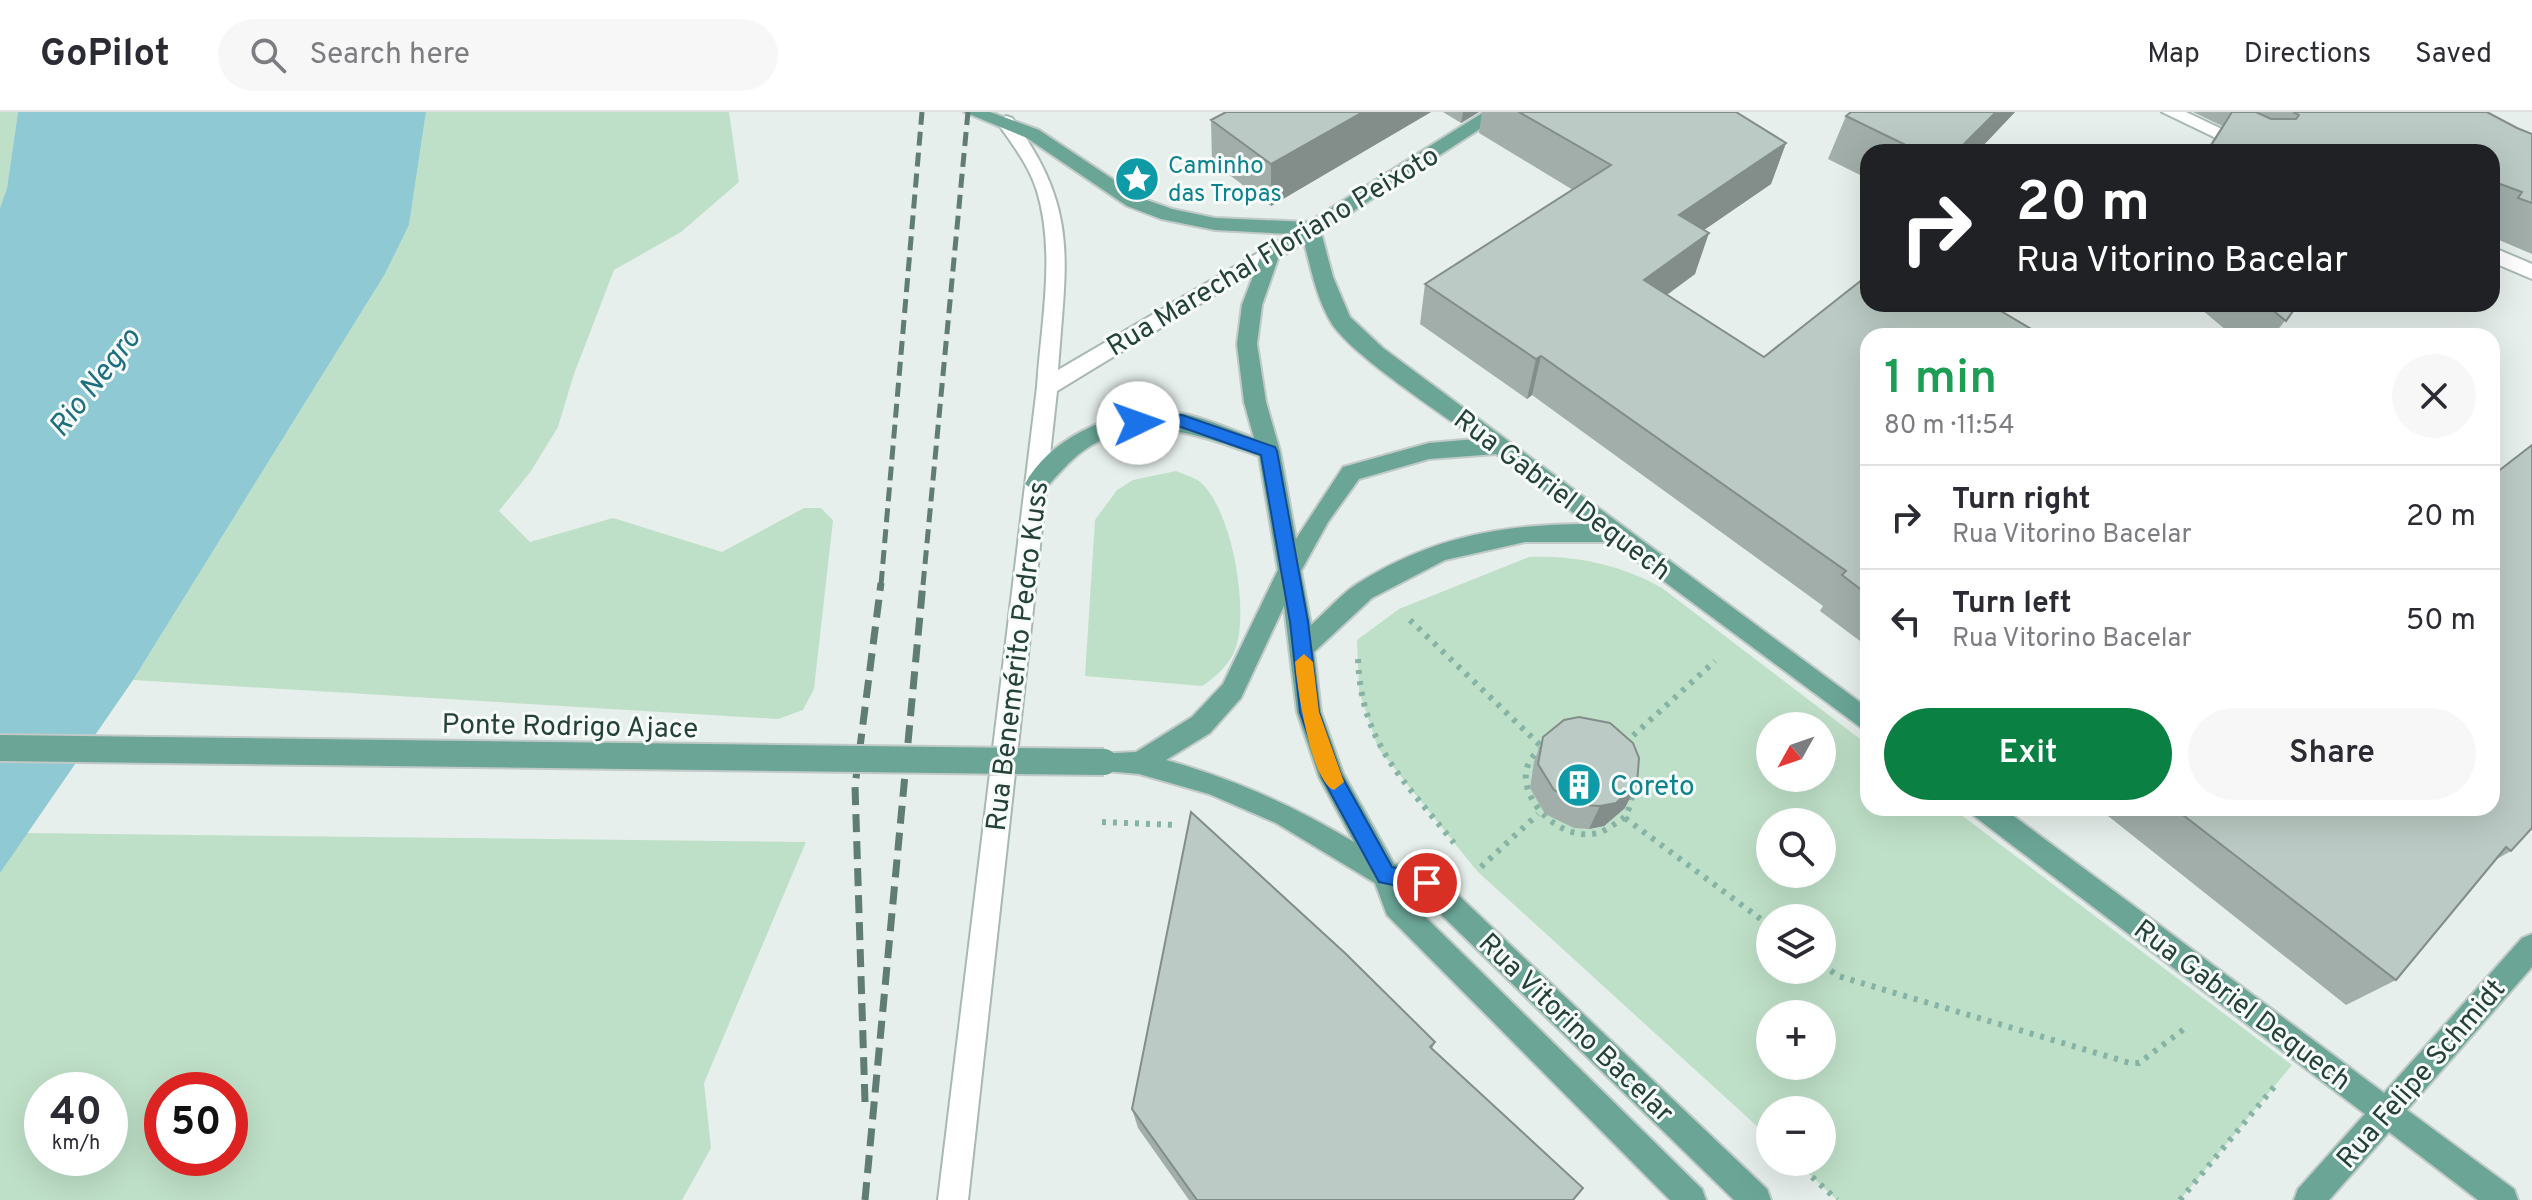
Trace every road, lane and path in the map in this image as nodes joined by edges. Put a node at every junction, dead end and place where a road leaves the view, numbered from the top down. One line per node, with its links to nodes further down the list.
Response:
1 (973, 112): 4 (main road)
2 (1497, 112): 6 (main road, Rua Marechal Floriano Peixoto)
3 (2171, 112): 5 (street)
4 (1006, 122): 6 (main road); 10 (street, Rua Benemérito Pedro Kuss)
5 (2243, 144)
6 (1310, 228): 7 (main road, Rua Marechal Floriano Peixoto); 11 (main road, Rua Gabriel Dequech)
7 (1270, 255): 10 (street, Rua Marechal Floriano Peixoto); 12 (main road, Rua Vitorino Bacelar)
8 (2500, 258): 9 (street)
9 (2532, 272)
10 (1047, 387): 13 (street, Rua Benemérito Pedro Kuss)
11 (1499, 446): 14 (main road, Rua Gabriel Dequech); 15 (main road)
12 (1269, 451): 13 (main road); 15 (main road, Rua Vitorino Bacelar)
13 (1036, 484): 37 (street, Rua Benemérito Pedro Kuss)
14 (1616, 533): 17 (main road); 20 (main road, Rua Gabriel Dequech)
15 (1289, 572): 17 (main road, Rua Vitorino Bacelar); 24 (main road)
16 (1399, 609): 21 (path)
17 (1302, 648): 30 (main road, Rua Vitorino Bacelar)
18 (1357, 653): 28 (path)
19 (1723, 654): 23 (path)
20 (1860, 716)
21 (1542, 747): 23 (path); 25 (path)
22 (0, 748): 24 (main road, Ponte Rodrigo Ajace, bridge)
23 (1614, 753): 27 (path)
24 (1139, 763): 30 (main road, Ponte Rodrigo Ajace)
25 (1538, 814): 27 (path); 29 (path)
26 (1994, 816): 35 (main road, Rua Gabriel Dequech)
27 (1625, 818): 31 (path)
28 (1457, 846)
29 (1477, 871)
30 (1386, 875): 38 (main road, Rua Vitorino Bacelar); 39 (main road, Rua Vitorino Bacelar)
31 (1756, 916)
32 (2532, 947): 35 (main road, Rua Felipe Schmidt)
33 (1836, 974): 34 (path)
34 (2191, 1023)
35 (2384, 1111): 41 (main road, Rua Felipe Schmidt); 42 (main road, Rua Gabriel Dequech)
36 (1811, 1176): 40 (path)
37 (953, 1200)
38 (1691, 1200)
39 (1756, 1200)
40 (1837, 1200)
41 (2309, 1200)
42 (2503, 1200)

